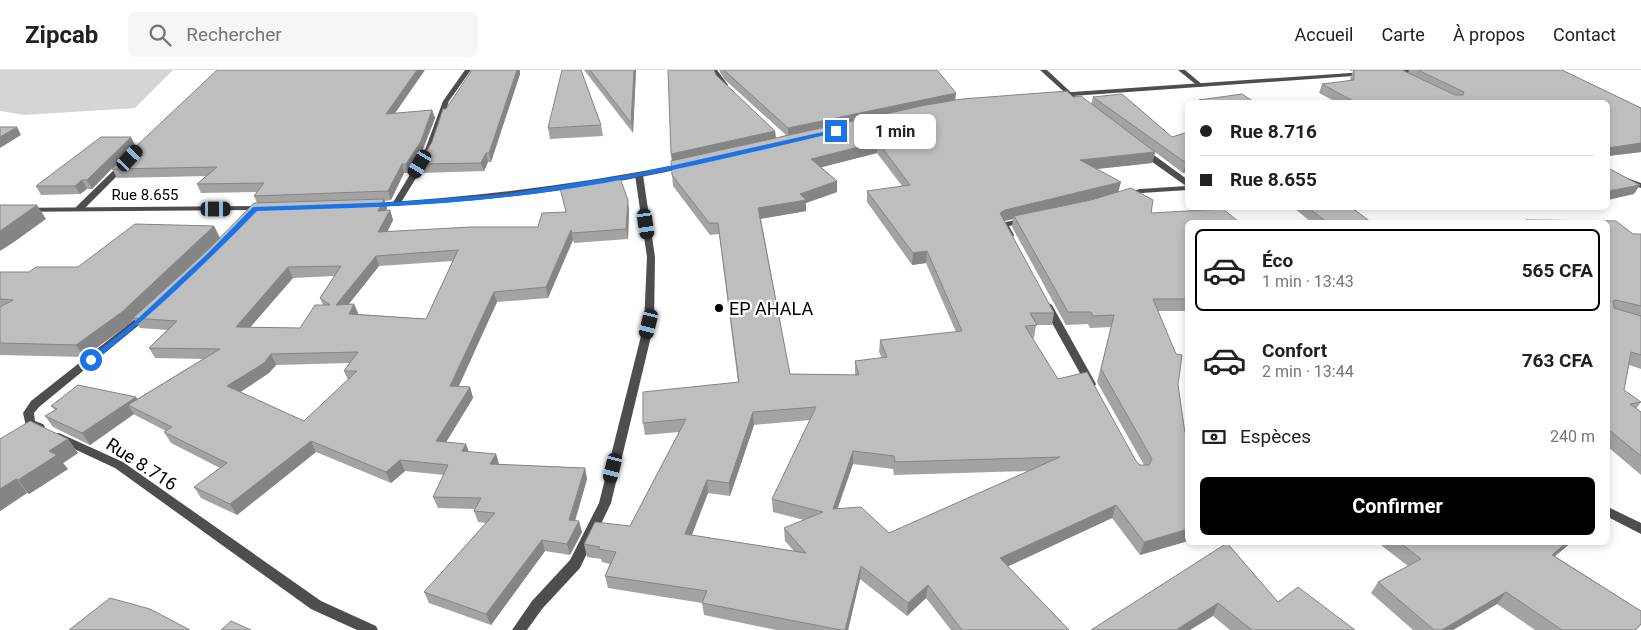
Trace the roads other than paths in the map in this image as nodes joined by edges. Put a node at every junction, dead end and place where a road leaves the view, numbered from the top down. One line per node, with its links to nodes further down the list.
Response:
1 (468, 70): 24 (street)
2 (714, 70): 11 (street)
3 (1043, 70): 12 (street)
4 (1181, 70): 10 (street)
5 (1418, 70): 6 (street)
6 (1393, 72): 8 (street); 9 (street)
7 (1376, 73): 10 (street)
8 (1384, 73)
9 (1408, 80)
10 (1201, 86): 12 (street)
11 (733, 93)
12 (1069, 94): 13 (street); 14 (street)
13 (1049, 96)
14 (1083, 105)
15 (1140, 149): 20 (street)
16 (130, 158): 27 (street)
17 (694, 163): 19 (street)
18 (1610, 174): 21 (street)
19 (639, 175): 24 (street); 39 (street)
20 (1185, 182)
21 (1641, 186)
22 (1185, 188): 23 (street)
23 (1122, 196)
24 (396, 204): 25 (street)
25 (368, 205)
26 (274, 208): 28 (street, Rue 8.655)
27 (79, 209): 28 (street, Rue 8.655); 29 (street, Rue 8.655)
28 (255, 209): 31 (street)
29 (0, 210)
30 (1031, 219): 32 (street)
31 (244, 221)
32 (1013, 242)
33 (1044, 300): 35 (street)
34 (154, 307): 38 (street, Rue 8.716)
35 (1097, 395)
36 (1610, 513): 37 (street)
37 (1641, 529)
38 (371, 630)
39 (518, 630)

